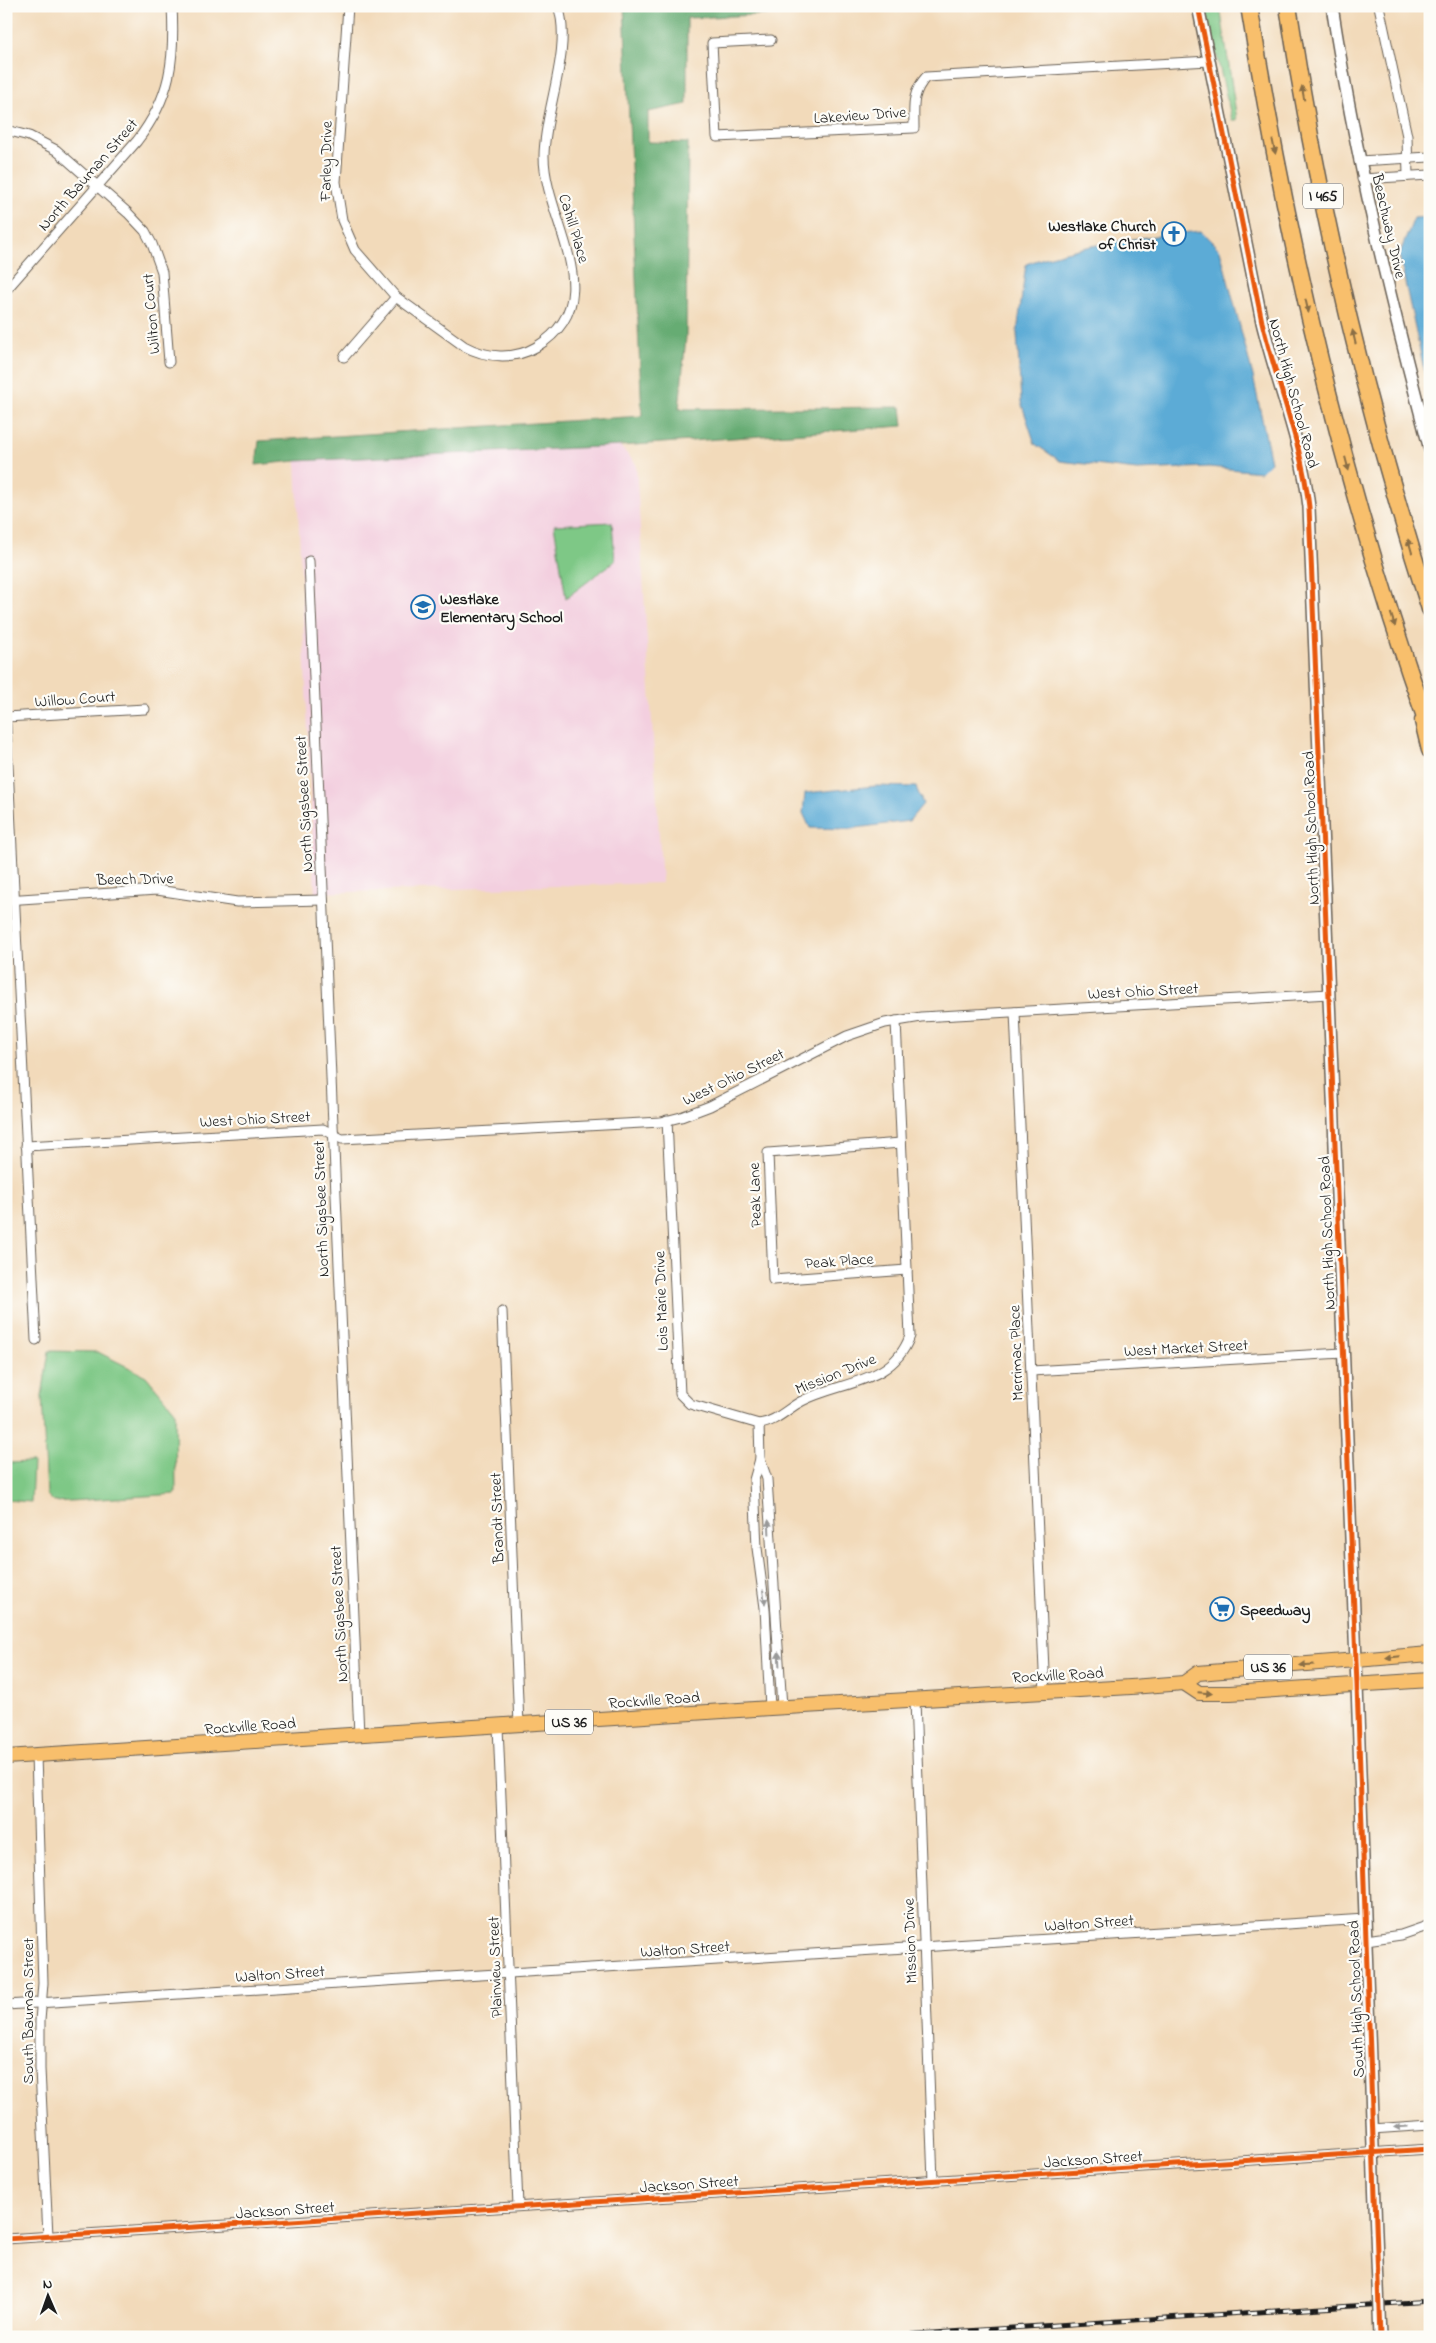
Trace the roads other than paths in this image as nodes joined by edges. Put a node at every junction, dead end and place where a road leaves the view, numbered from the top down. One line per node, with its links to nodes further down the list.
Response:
1 (172, 6): 20 (street, North Bauman Street)
2 (348, 6): 22 (street, Farley Drive)
3 (558, 6): 22 (street, Cahill Place)
4 (1198, 6): 11 (street, North High School Road)
5 (1242, 6): 12 (highway)
6 (1248, 6): 12 (highway, I 465)
7 (1288, 6): 27 (highway, I 465, one-way to 7)
8 (1332, 6): 16 (street, Beachway Drive)
9 (1382, 7): 15 (street, Beachway Drive)
10 (771, 40): 11 (street, Lakeview Drive)
11 (1209, 61): 36 (street, North High School Road)
12 (1264, 99): 28 (highway, I 465, one-way to 28)
13 (6, 130): 20 (street, Wilton Court)
14 (1430, 157): 15 (street)
15 (1408, 158): 16 (street); 18 (street, Beachway Drive)
16 (1359, 161): 19 (street, Beachway Drive)
17 (1430, 175): 18 (street)
18 (1408, 176): 19 (street)
19 (1362, 179): 25 (street, Beachway Drive)
20 (97, 186): 21 (street, North Bauman Street); 24 (street, Wilton Court)
21 (6, 290)
22 (396, 297): 23 (street)
23 (344, 356)
24 (169, 362)
25 (1430, 450)
26 (309, 561): 35 (street, North Sigsbee Street)
27 (1430, 609)
28 (1416, 694): 32 (highway, I 465); 33 (highway)
29 (145, 709): 30 (street, Willow Court)
30 (6, 717)
31 (6, 725): 34 (street)
32 (1430, 731)
33 (1430, 750)
34 (10, 900): 35 (street, Beech Drive); 42 (street)
35 (323, 900): 40 (street, North Sigsbee Street)
36 (1329, 994): 37 (street, West Ohio Street); 47 (street, North High School Road)
37 (1015, 1012): 38 (street, West Ohio Street); 48 (street, Merrimac Place)
38 (896, 1021): 39 (street, West Ohio Street); 41 (street, Mission Drive)
39 (667, 1120): 40 (street, West Ohio Street); 49 (street, Lois Marie Drive)
40 (332, 1134): 42 (street, West Ohio Street); 61 (street, North Sigsbee Street)
41 (901, 1143): 43 (street, Mission Drive); 44 (street, Peak Lane)
42 (26, 1146): 46 (street)
43 (907, 1270): 44 (street, Peak Place); 49 (street, Mission Drive)
44 (773, 1280)
45 (502, 1311): 59 (street, Brandt Street)
46 (36, 1340)
47 (1343, 1353): 48 (street, West Market Street); 52 (street, North High School Road)
48 (1031, 1371): 56 (street, Merrimac Place)
49 (759, 1424): 50 (street)
50 (760, 1459): 58 (street, one-way to 50); 58 (street, one-way to 58)
51 (1430, 1654): 52 (main road, Rockville Road / US 36, one-way to 52)
52 (1356, 1661): 54 (main road, Rockville Road / US 36, one-way to 54); 55 (street, South High School Road)
53 (1430, 1680): 55 (main road, US 36)
54 (1184, 1682): 55 (main road, US 36, one-way to 55); 56 (main road, Rockville Road / US 36)
55 (1357, 1685): 64 (street, South High School Road)
56 (1044, 1693): 57 (main road, Rockville Road / US 36)
57 (915, 1700): 58 (main road, Rockville Road / US 36); 67 (street, Mission Drive)
58 (776, 1708): 59 (main road, Rockville Road / US 36)
59 (519, 1725): 60 (main road, Rockville Road / US 36)
60 (498, 1726): 61 (main road, Rockville Road / US 36); 68 (street, Plainview Street)
61 (358, 1735): 62 (main road, Rockville Road / US 36)
62 (36, 1755): 63 (main road, Rockville Road / US 36); 69 (street, South Bauman Street)
63 (6, 1757)
64 (1365, 1920): 66 (street, South High School Road); 67 (street, Walton Street)
65 (1430, 1925): 66 (street)
66 (1366, 1940): 72 (street, South High School Road)
67 (924, 1947): 68 (street, Walton Street); 75 (street, Mission Drive)
68 (510, 1974): 69 (street, Walton Street); 76 (street, Plainview Street)
69 (42, 2003): 70 (street, Walton Street); 77 (street, South Bauman Street)
70 (6, 2005)
71 (1430, 2126): 72 (street, one-way to 72)
72 (1372, 2129): 74 (street, South High School Road)
73 (1430, 2149): 74 (street, Jackson Street)
74 (1373, 2153): 75 (street, Jackson Street); 79 (street, South High School Road, bridge)
75 (933, 2181): 76 (street, Jackson Street)
76 (518, 2206): 77 (street, Jackson Street)
77 (48, 2236): 78 (street, Jackson Street)
78 (6, 2239)
79 (1380, 2337)

